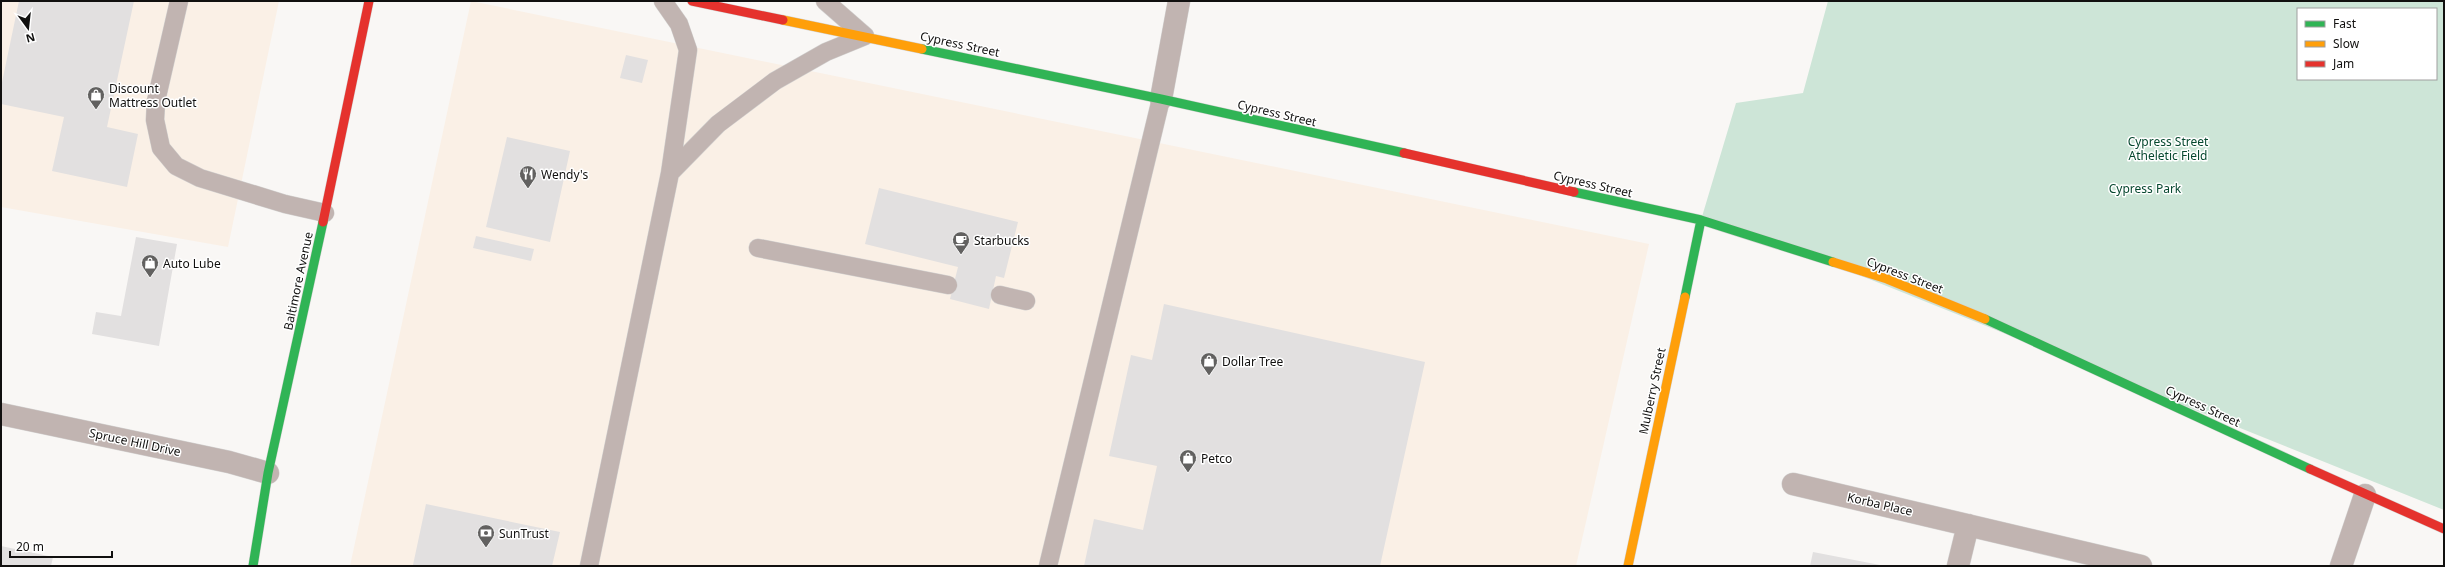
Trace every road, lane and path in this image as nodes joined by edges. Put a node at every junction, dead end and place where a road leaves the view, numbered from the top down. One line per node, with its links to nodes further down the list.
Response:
1 (180, 1): 10 (lane)
2 (369, 1): 10 (street, Baltimore Avenue)
3 (663, 1): 9 (lane)
4 (692, 1): 7 (street, Cypress Street)
5 (825, 1): 7 (lane)
6 (1179, 1): 8 (street)
7 (866, 36): 8 (street, Cypress Street); 9 (lane)
8 (1161, 99): 11 (street, Cypress Street); 24 (lane)
9 (670, 173): 23 (lane)
10 (325, 213): 17 (street, Baltimore Avenue)
11 (1701, 220): 19 (street, Cypress Street); 25 (street, Mulberry Street)
12 (758, 248): 13 (lane)
13 (948, 286)
14 (1000, 295): 15 (lane)
15 (1026, 301)
16 (1, 414): 17 (street, Spruce Hill Drive)
17 (268, 473): 22 (street, Baltimore Avenue)
18 (1793, 484): 20 (street, Korba Place)
19 (2365, 495): 21 (street, Cypress Street); 28 (street)
20 (1968, 525): 26 (street); 27 (street, Korba Place)
21 (2444, 529)
22 (253, 566)
23 (589, 566)
24 (1048, 566)
25 (1628, 566)
26 (1958, 566)
27 (2141, 566)
28 (2341, 566)

